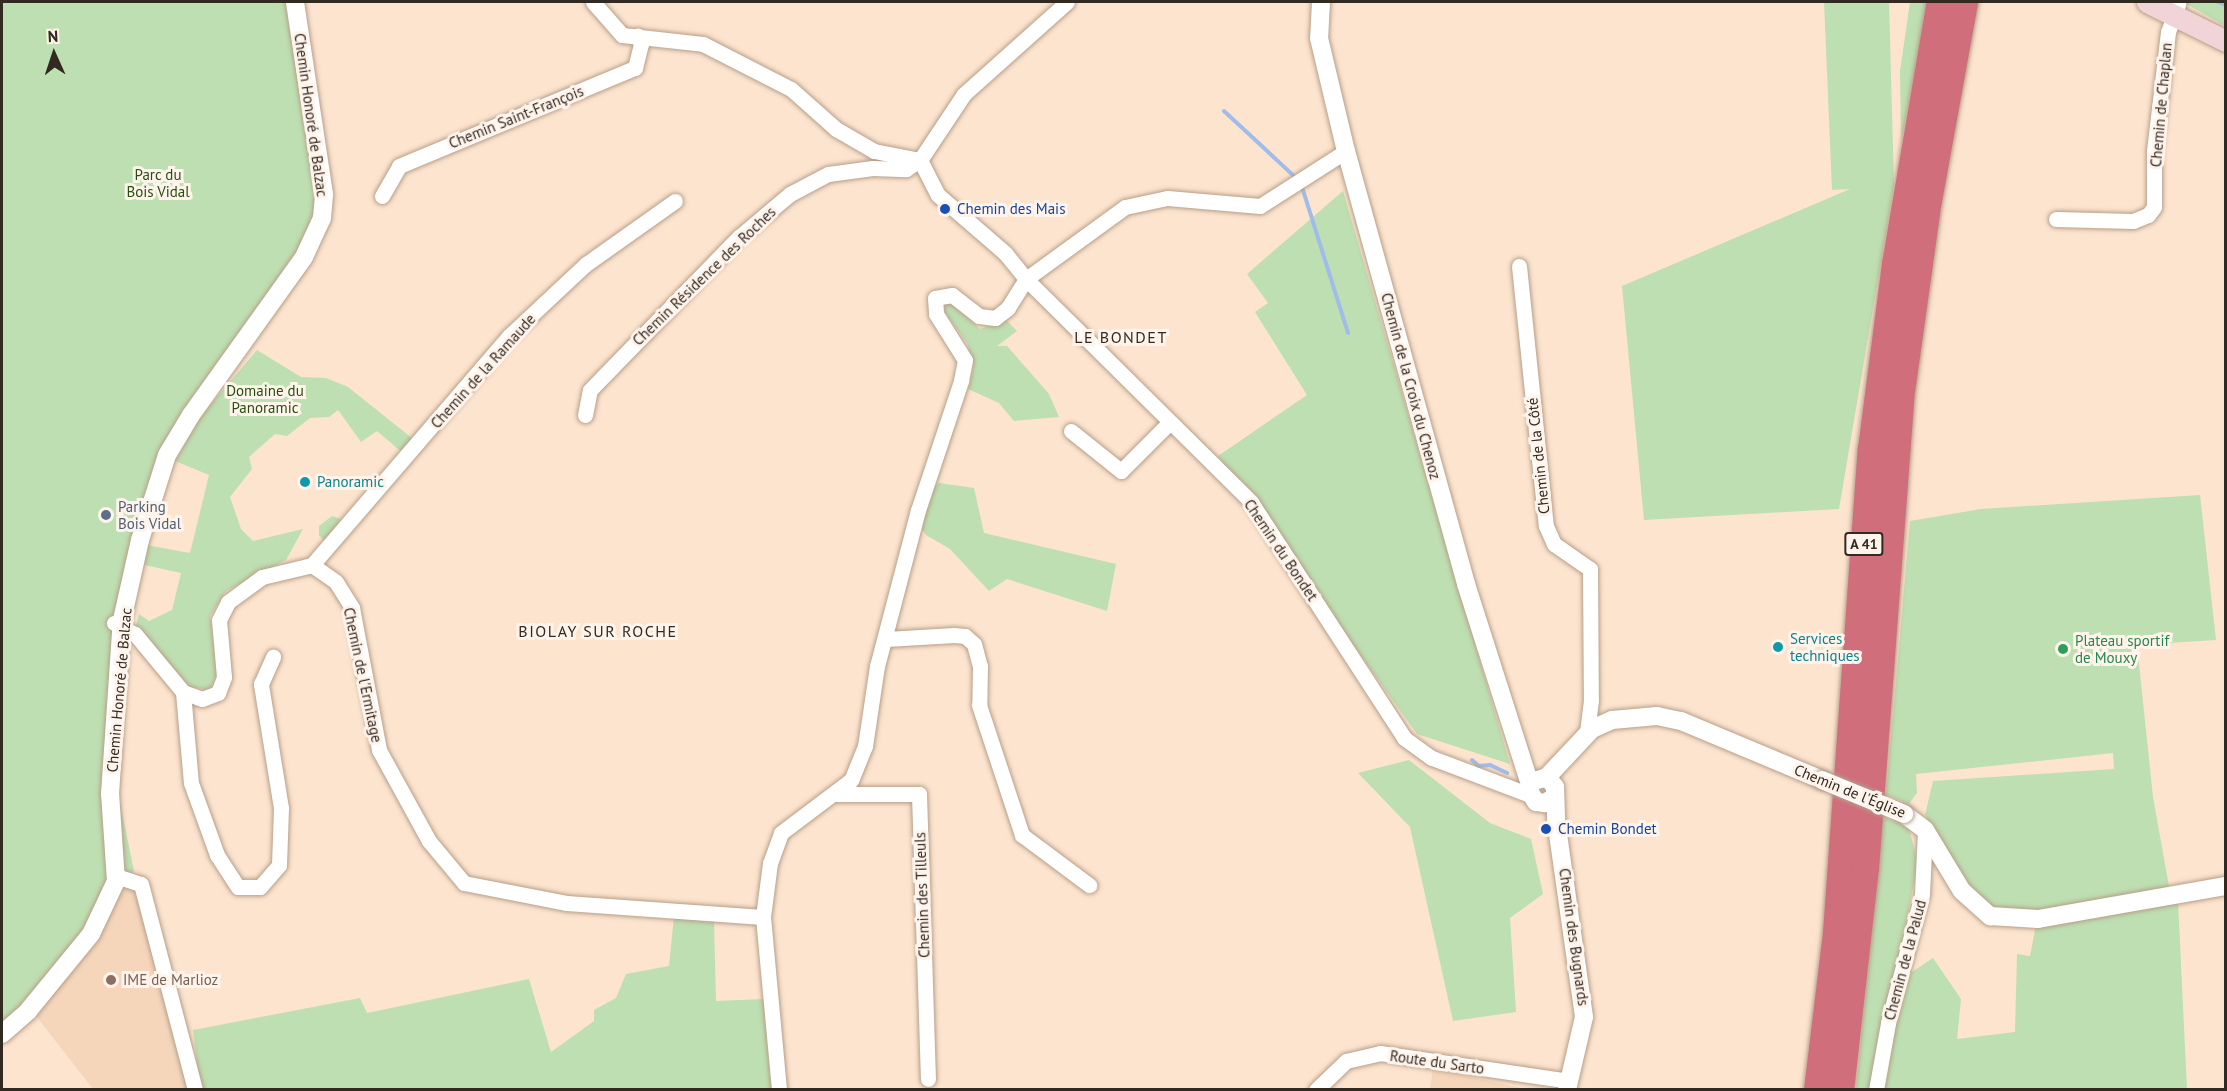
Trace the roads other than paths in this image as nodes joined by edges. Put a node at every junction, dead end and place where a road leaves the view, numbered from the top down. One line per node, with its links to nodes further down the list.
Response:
1 (295, 2): 23 (street, Chemin Honoré de Balzac)
2 (593, 2): 10 (street)
3 (1067, 2): 13 (street)
4 (1321, 2): 12 (street, Chemin de la Croix du Chenoz)
5 (1940, 2): 41 (highway, A 41)
6 (1964, 2): 42 (highway, A 41)
7 (2147, 2): 8 (main road)
8 (2174, 6): 9 (main road); 11 (main road); 16 (street, Chemin de Chaplan)
9 (2226, 29)
10 (638, 36): 13 (street); 14 (street, Chemin Saint-François)
11 (2226, 41)
12 (1346, 150): 18 (street); 28 (street, Chemin de la Croix du Chenoz)
13 (920, 160): 18 (street, Chemin du Bondet); 19 (street, Chemin Résidence des Roches)
14 (382, 196)
15 (675, 201): 22 (street, Chemin de la Ramaude)
16 (2056, 219)
17 (1519, 266): 27 (street, Chemin de la Côté)
18 (1026, 279): 20 (street, Chemin du Bondet); 24 (street)
19 (585, 415)
20 (1169, 423): 21 (street); 28 (street, Chemin du Bondet)
21 (1071, 431)
22 (312, 565): 26 (street); 34 (street, Chemin de l'Ermitage)
23 (123, 629): 26 (street); 31 (street, Chemin Honoré de Balzac)
24 (886, 639): 29 (street); 32 (street)
25 (273, 657): 26 (street)
26 (183, 692)
27 (1587, 734): 28 (street, Chemin de l'Église); 30 (street, Chemin de l'Église, bridge)
28 (1541, 784): 37 (street, Chemin des Bugnards)
29 (836, 794): 34 (street); 36 (street, Chemin des Tilleuls)
30 (1925, 830): 33 (street, Chemin de l'Église); 43 (street, Chemin de la Palud)
31 (118, 879): 35 (street, Chemin Honoré de Balzac); 38 (street)
32 (1089, 885)
33 (2226, 886)
34 (763, 917): 39 (street)
35 (2, 1034)
36 (928, 1079)
37 (1568, 1085): 40 (street, Route du Sarto)
38 (195, 1089)
39 (779, 1089)
40 (1317, 1089)
41 (1817, 1089)
42 (1840, 1089)
43 (1876, 1089)

